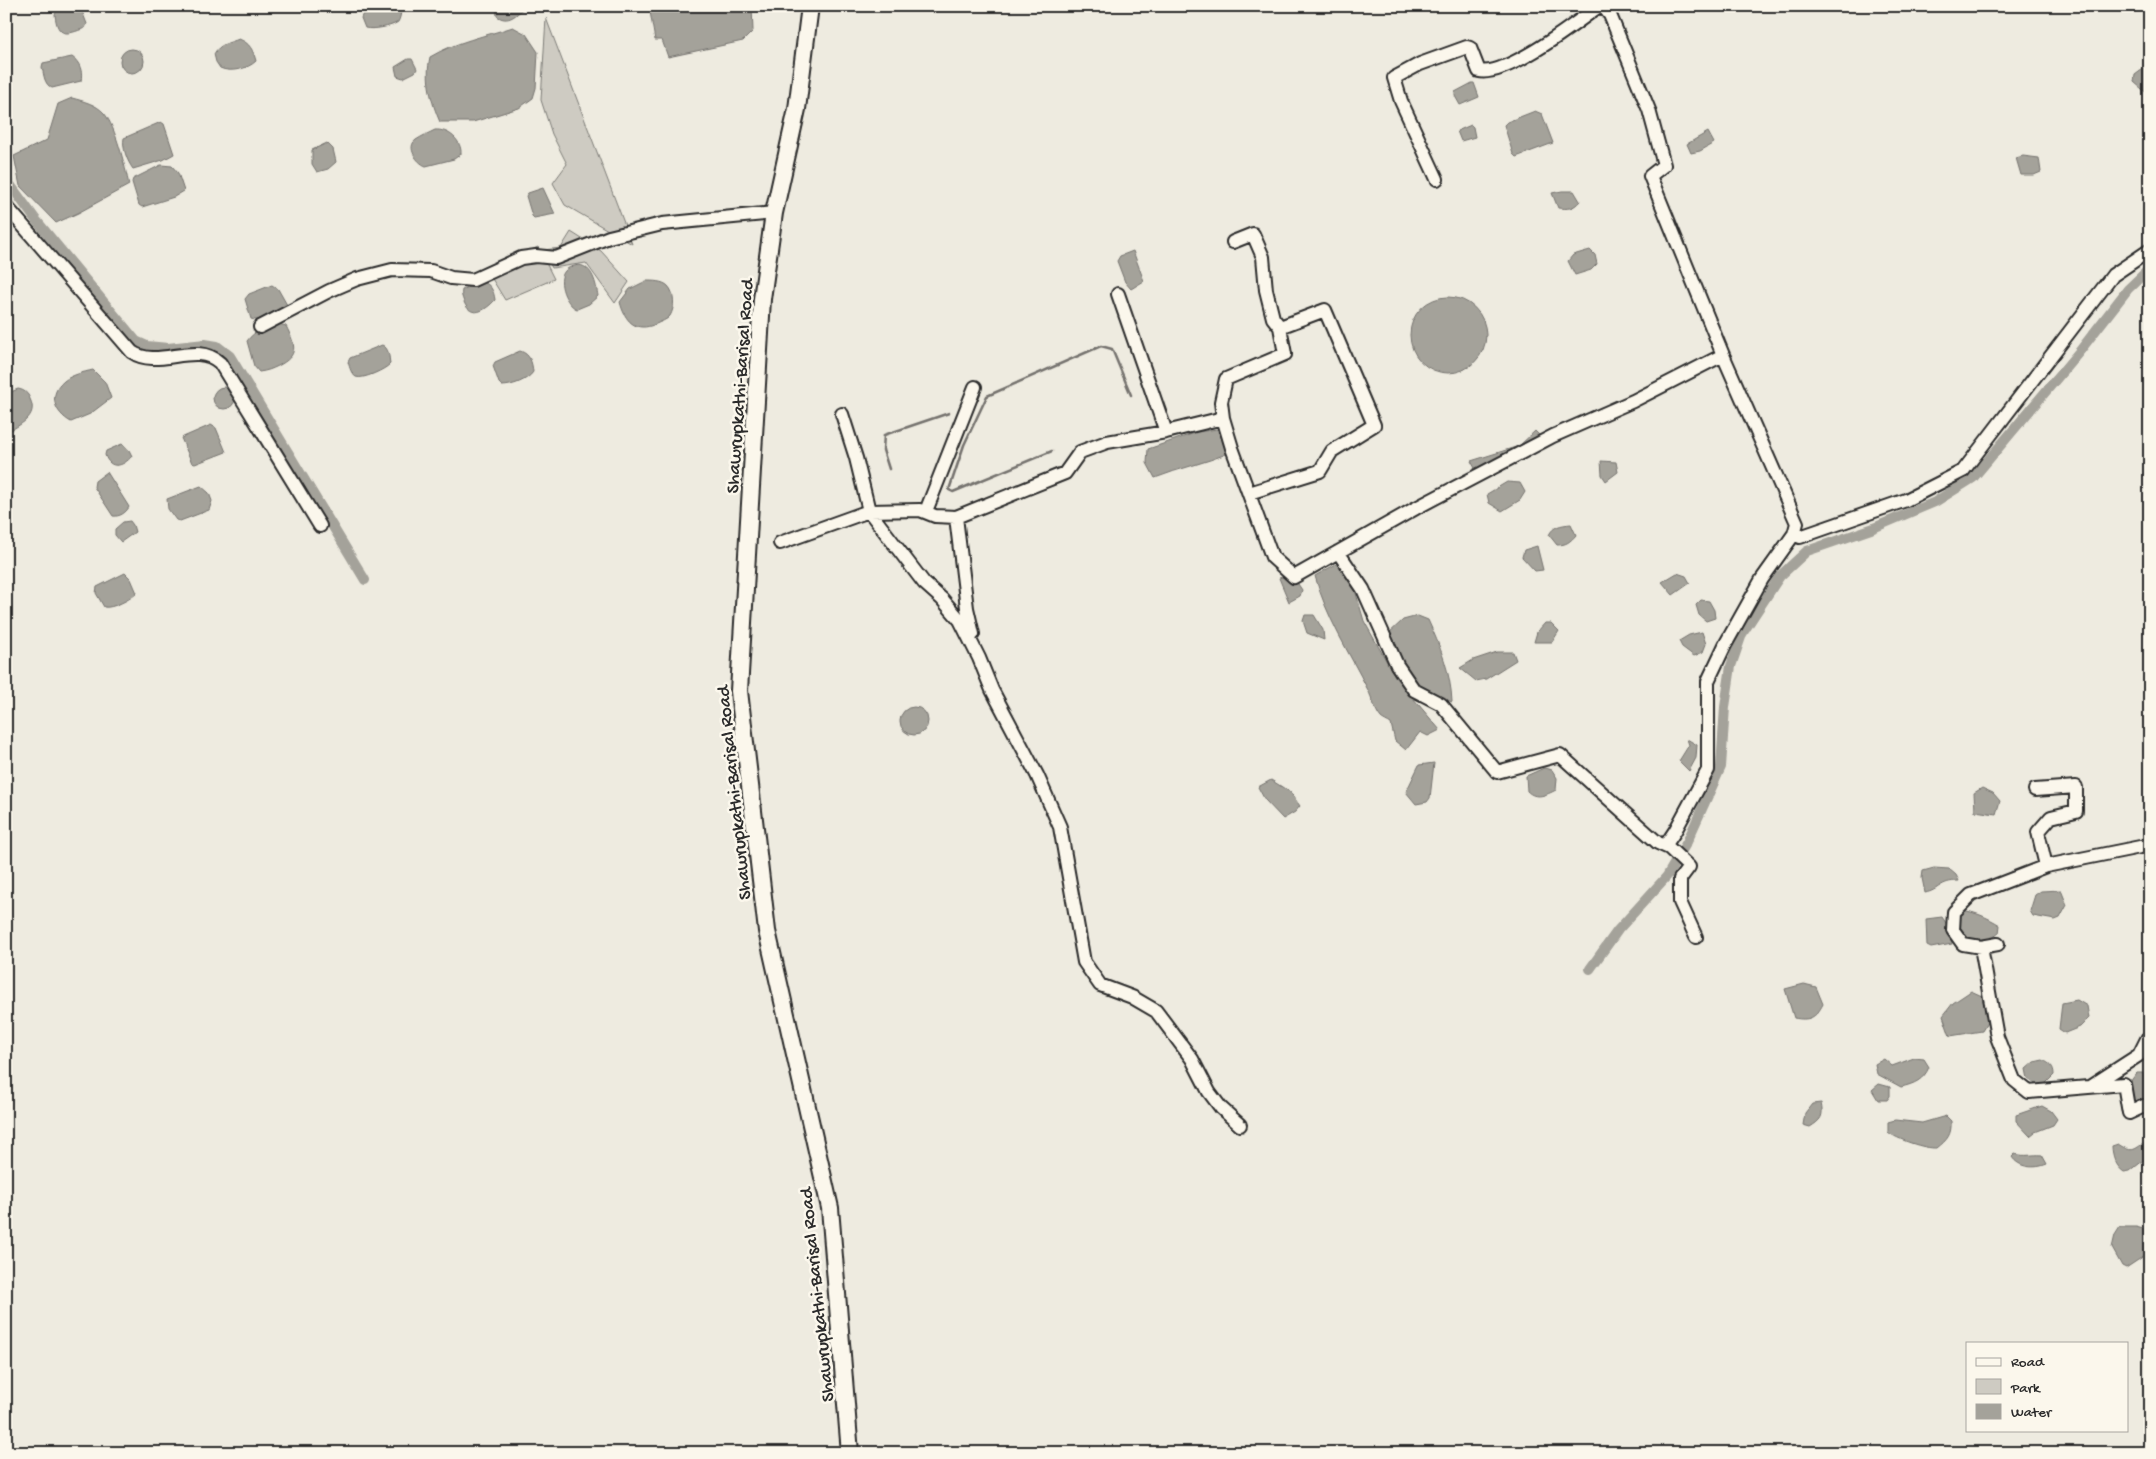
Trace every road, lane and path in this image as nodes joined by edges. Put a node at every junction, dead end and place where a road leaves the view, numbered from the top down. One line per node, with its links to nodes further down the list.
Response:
1 (810, 6): 6 (main road, Shawrupkathi-Barisal Road)
2 (1599, 6): 4 (street)
3 (1603, 6): 12 (street)
4 (1437, 179)
5 (6, 206): 21 (street)
6 (774, 213): 10 (street); 37 (main road, Shawrupkathi-Barisal Road)
7 (1233, 242): 11 (street)
8 (2150, 250): 22 (street)
9 (1118, 294): 16 (street)
10 (260, 326)
11 (1280, 327): 15 (street); 17 (street)
12 (1723, 355): 22 (street); 24 (street)
13 (975, 387): 18 (street)
14 (842, 414): 19 (street)
15 (1223, 418): 16 (street); 17 (street)
16 (1166, 432): 20 (street)
17 (1249, 493): 24 (street)
18 (928, 506)
19 (869, 511): 20 (street); 23 (street); 25 (street)
20 (956, 517): 25 (street)
21 (320, 526)
22 (1794, 534): 28 (street)
23 (780, 543)
24 (1338, 552): 28 (street)
25 (979, 658): 36 (street)
26 (2035, 790): 29 (street)
27 (2150, 845): 29 (street)
28 (1667, 847): 30 (street)
29 (2046, 866): 32 (street)
30 (1696, 938)
31 (1998, 944): 32 (street)
32 (1981, 947): 34 (street)
33 (2150, 1037): 34 (street)
34 (2089, 1087): 35 (street)
35 (2150, 1108)
36 (1240, 1125)
37 (850, 1453)

